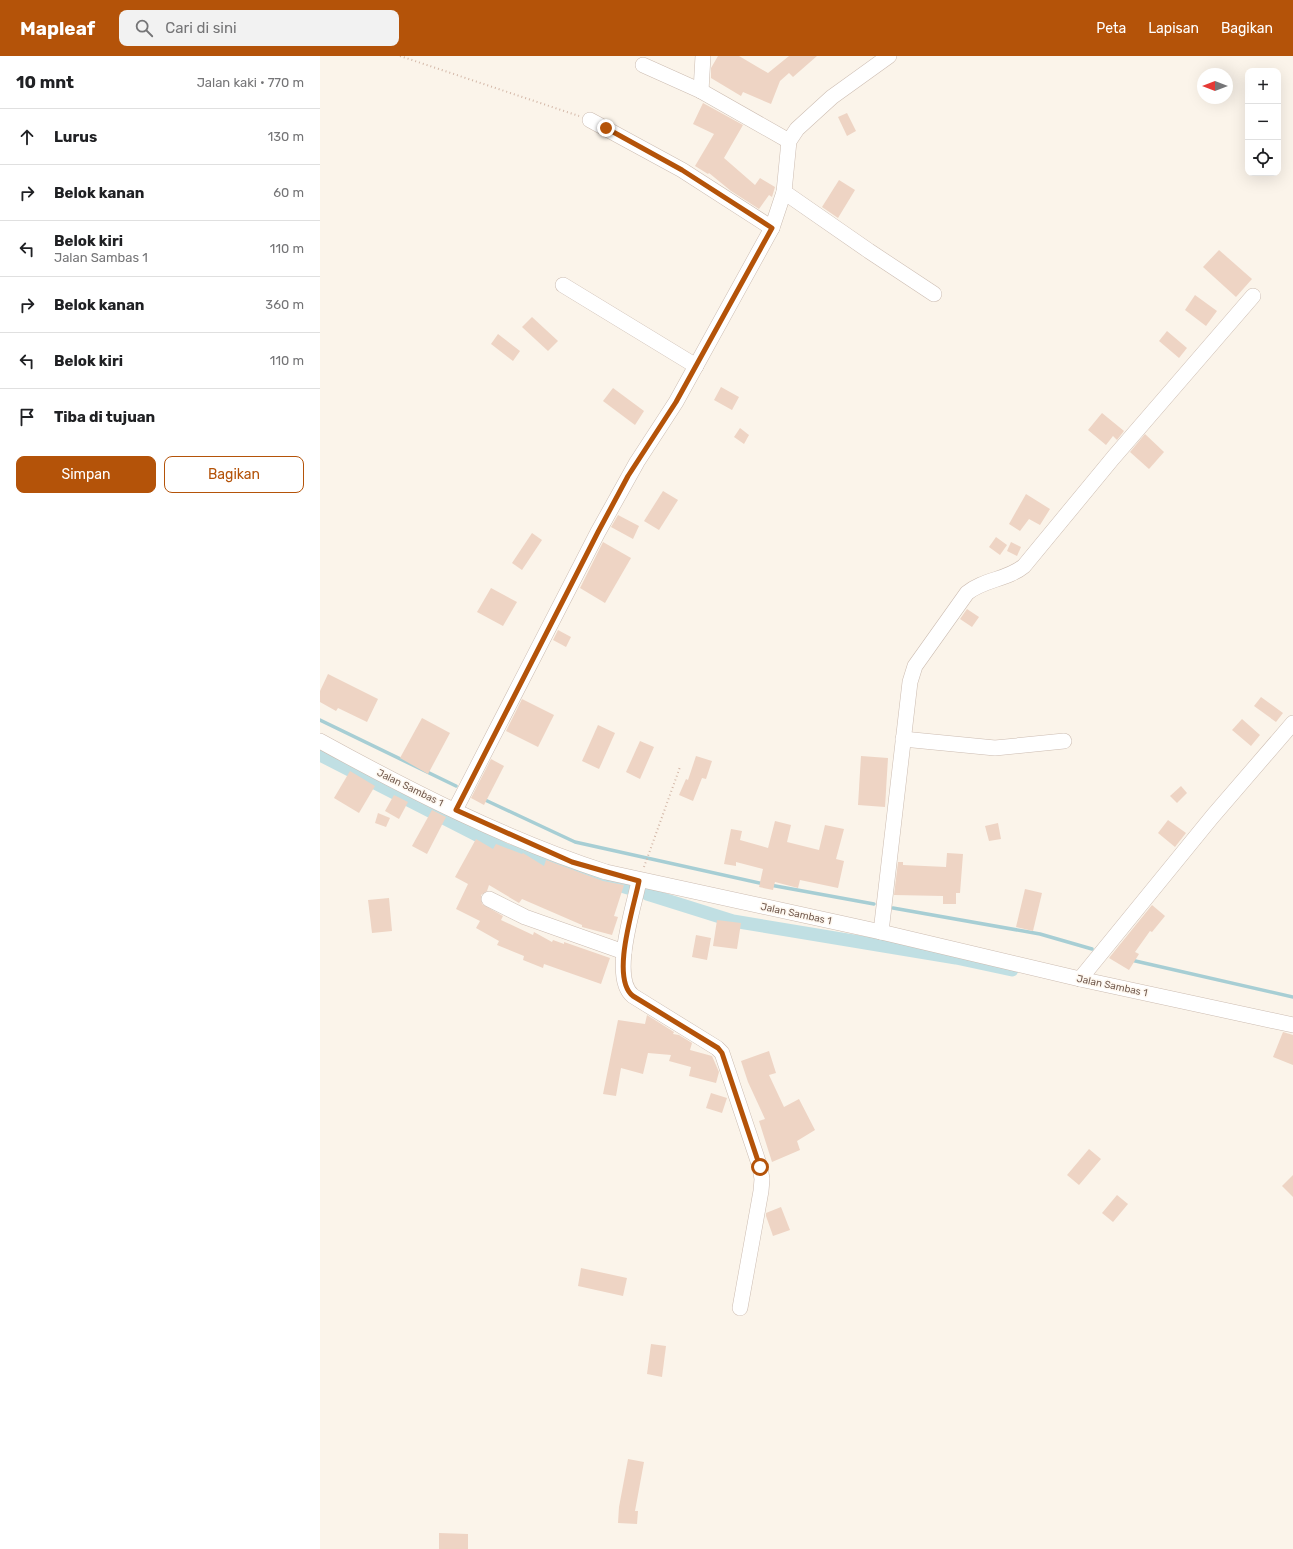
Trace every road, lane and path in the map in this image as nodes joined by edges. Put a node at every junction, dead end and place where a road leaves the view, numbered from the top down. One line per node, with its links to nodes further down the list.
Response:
1 (400, 56): 6 (path)
2 (703, 56): 5 (street)
3 (889, 56): 7 (street)
4 (643, 65): 5 (street)
5 (701, 91): 7 (street)
6 (590, 120): 9 (street)
7 (789, 141): 8 (street)
8 (784, 192): 9 (street); 11 (street)
9 (772, 228): 13 (street)
10 (564, 285): 13 (street)
11 (934, 294)
12 (1253, 296): 15 (street)
13 (696, 366): 19 (street)
14 (1293, 723): 24 (street)
15 (904, 739): 17 (street); 22 (street)
16 (320, 741): 19 (street, Jalan Sambas 1)
17 (1064, 741)
18 (680, 767): 20 (path)
19 (456, 810): 20 (street, Jalan Sambas 1)
20 (639, 881): 22 (street, Jalan Sambas 1); 23 (street)
21 (489, 899): 23 (street)
22 (881, 932): 24 (street, Jalan Sambas 1)
23 (624, 952): 26 (street)
24 (1080, 979): 25 (street, Jalan Sambas 1)
25 (1293, 1025)
26 (740, 1308)

